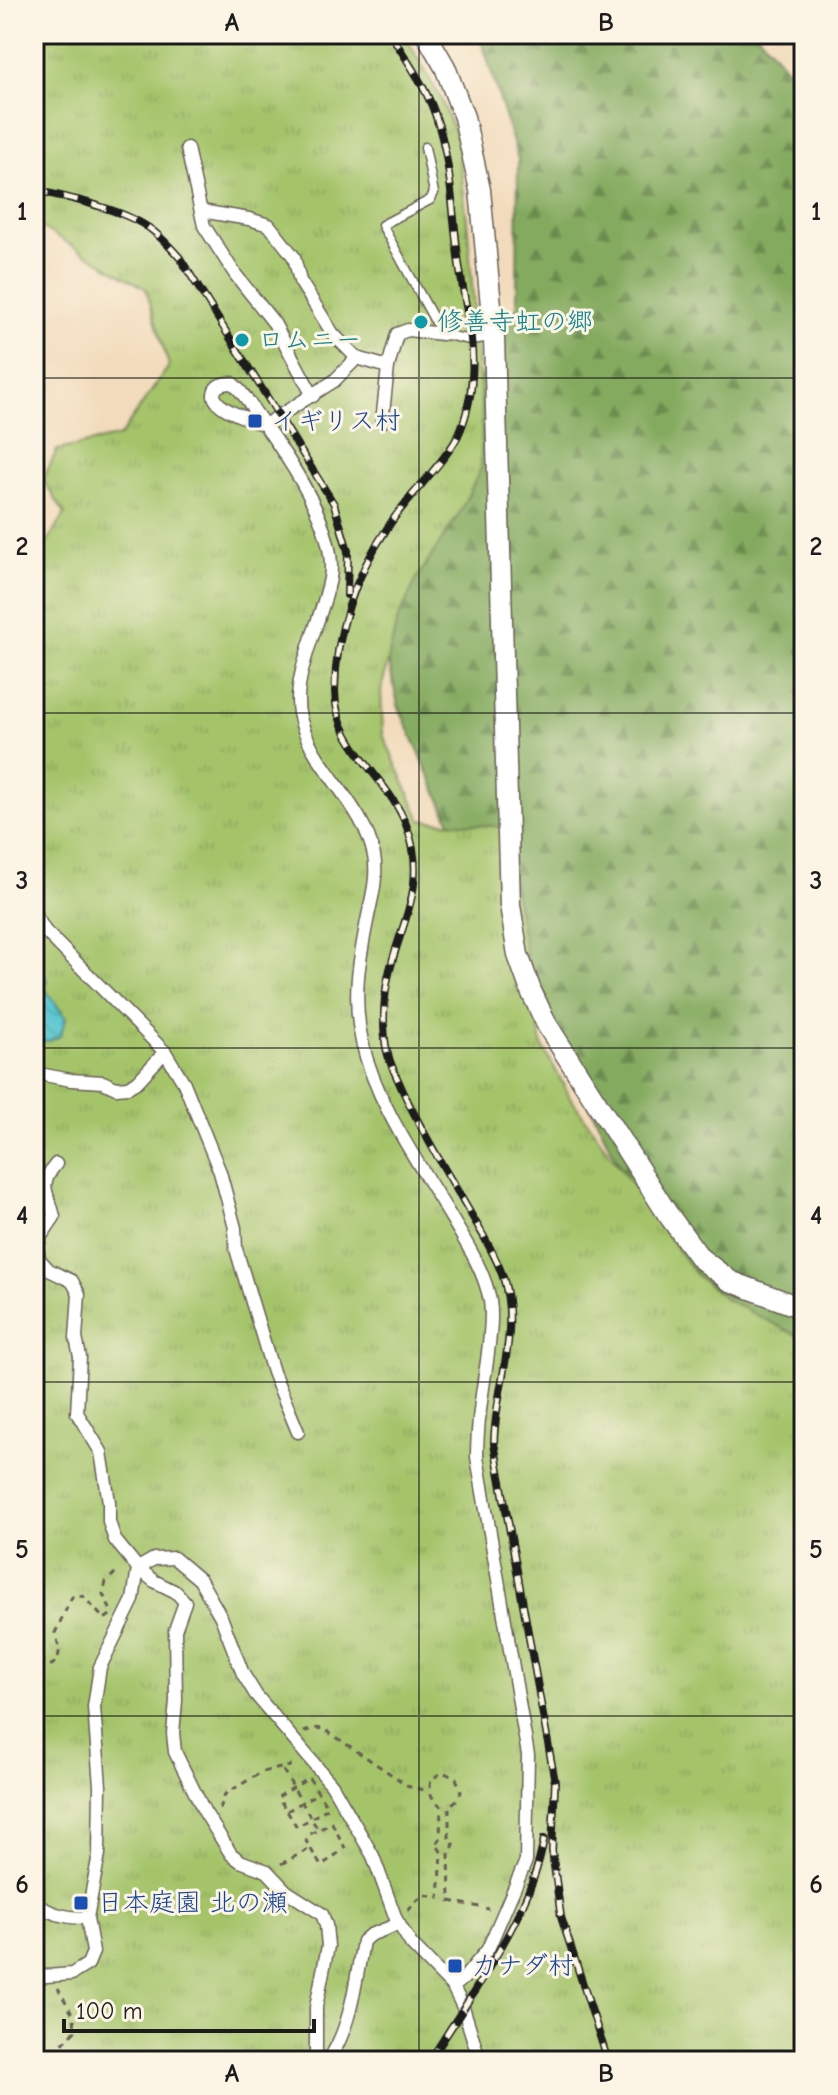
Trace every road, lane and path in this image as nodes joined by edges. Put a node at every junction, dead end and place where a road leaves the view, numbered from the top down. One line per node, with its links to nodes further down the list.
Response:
1 (426, 34): 6 (street)
2 (425, 147): 5 (lane)
3 (187, 148): 4 (street)
4 (201, 211): 7 (street); 9 (street)
5 (442, 334): 6 (lane); 8 (street)
6 (494, 337): 15 (street)
7 (357, 358): 8 (street); 9 (street)
8 (388, 367): 10 (street)
9 (313, 396): 32 (street)
10 (382, 422)
11 (34, 913): 12 (street)
12 (165, 1052): 13 (street); 16 (street)
13 (34, 1073)
14 (56, 1164): 17 (street)
15 (804, 1309)
16 (298, 1432)
17 (138, 1568): 18 (path); 19 (street); 27 (street); 33 (street)
18 (34, 1648)
19 (299, 1744): 20 (path); 22 (path); 34 (street)
20 (283, 1770): 21 (path); 27 (path)
21 (294, 1788): 23 (path); 24 (path); 25 (path)
22 (429, 1791): 32 (path); 34 (path)
23 (318, 1793): 24 (path); 26 (path)
24 (302, 1802): 25 (path); 26 (path)
25 (287, 1811): 26 (path)
26 (312, 1818): 28 (path)
27 (216, 1829): 30 (street)
28 (318, 1830): 29 (path); 29 (path)
29 (309, 1849): 30 (path)
30 (267, 1871): 40 (street)
31 (34, 1901): 33 (street)
32 (503, 1915): 37 (street)
33 (87, 1918): 35 (street)
34 (399, 1924): 37 (street); 41 (street)
35 (49, 1976): 36 (street); 39 (path)
36 (34, 1977)
37 (453, 1987): 38 (street)
38 (473, 2042): 42 (street); 43 (street)
39 (46, 2061)
40 (316, 2061)
41 (328, 2061)
42 (469, 2061)
43 (480, 2061)

